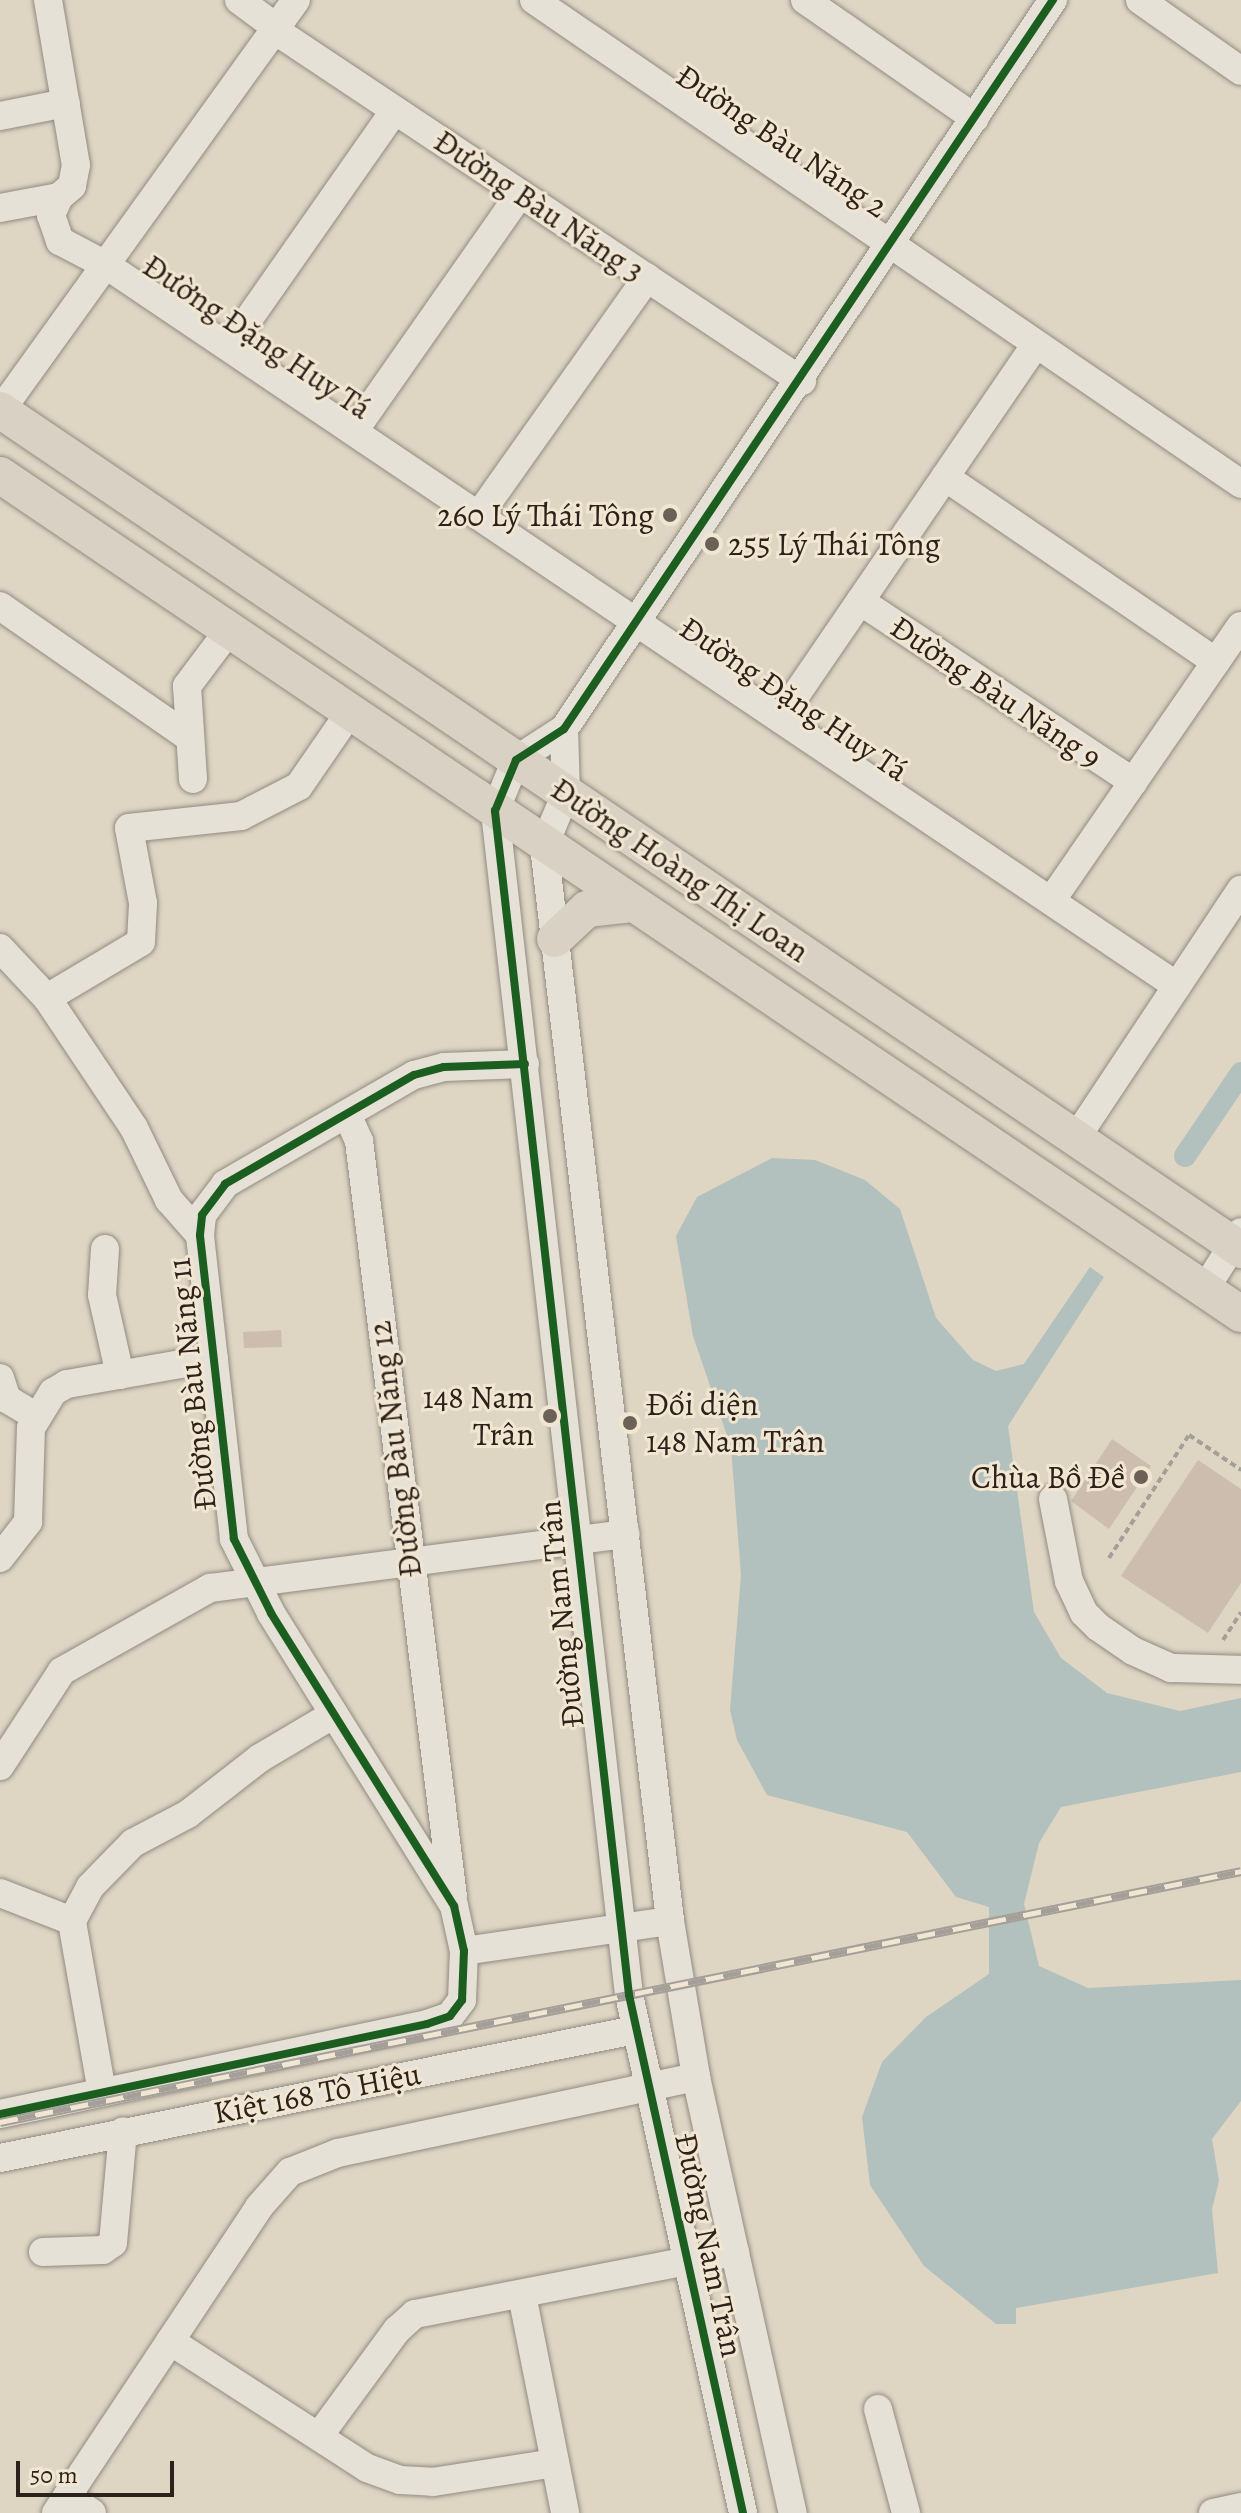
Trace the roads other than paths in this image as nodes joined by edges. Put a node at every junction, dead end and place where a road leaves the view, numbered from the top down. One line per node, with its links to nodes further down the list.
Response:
1 (48, 0): 10 (street)
2 (239, 0): 8 (street, Đường Bàu Năng 3)
3 (296, 0): 8 (street)
4 (534, 0): 17 (street, Đường Bàu Năng 2)
5 (805, 0): 13 (street)
6 (1053, 0): 13 (street)
7 (1140, 0): 9 (street)
8 (276, 29): 11 (street, Đường Bàu Năng 3); 18 (street)
9 (1241, 71)
10 (66, 103): 12 (street); 15 (street)
11 (395, 110): 14 (street, Đường Bàu Năng 3); 21 (street)
12 (0, 116)
13 (975, 118): 17 (street)
14 (520, 194): 19 (street, Đường Bàu Năng 3); 24 (street)
15 (59, 197): 16 (street); 18 (street, Đường Đặng Huy Tá)
16 (0, 208)
17 (891, 245): 20 (street, Đường Bàu Năng 2); 22 (street)
18 (106, 265): 21 (street, Đường Đặng Huy Tá); 23 (street)
19 (647, 278): 22 (street, Đường Bàu Năng 3); 28 (street)
20 (1036, 344): 26 (street); 27 (street, Đường Bàu Năng 2)
21 (229, 347): 24 (street, Đường Đặng Huy Tá)
22 (802, 381): 31 (street)
23 (1, 410): 39 (main road, Đường Hoàng Thị Loan)
24 (354, 431): 28 (street, Đường Đặng Huy Tá)
25 (0, 475): 33 (main road, Đường Hoàng Thị Loan)
26 (945, 477): 29 (street); 34 (street)
27 (1241, 484)
28 (479, 515): 31 (street, Đường Đặng Huy Tá)
29 (860, 601): 36 (street); 41 (street, Đường Bàu Năng 9)
30 (0, 606): 38 (street)
31 (637, 622): 36 (street, Đường Đặng Huy Tá); 37 (street)
32 (1241, 626): 34 (street)
33 (229, 630): 35 (main road, Đường Hoàng Thị Loan); 38 (street)
34 (1216, 662): 41 (street)
35 (350, 712): 43 (main road, Đường Hoàng Thị Loan); 51 (street)
36 (780, 718): 46 (street, Đường Đặng Huy Tá)
37 (564, 729): 39 (street); 42 (street, Đường Nam Trân)
38 (190, 738): 40 (street)
39 (516, 760): 42 (main road, Đường Hoàng Thị Loan); 43 (street, Đường Nam Trân)
40 (193, 779)
41 (1133, 782): 46 (street)
42 (566, 793): 44 (street, Đường Nam Trân); 54 (main road, Đường Hoàng Thị Loan)
43 (495, 811): 44 (main road, Đường Hoàng Thị Loan); 52 (street, Đường Nam Trân)
44 (544, 846): 47 (main road, Đường Hoàng Thị Loan); 48 (street, Đường Nam Trân)
45 (1241, 890): 50 (street)
46 (1051, 901): 50 (street, Đường Đặng Huy Tá)
47 (632, 904): 48 (main road); 58 (main road, Đường Hoàng Thị Loan)
48 (555, 939): 65 (street, Đường Nam Trân)
49 (0, 948): 51 (street)
50 (1177, 986): 54 (street)
51 (47, 998): 55 (street)
52 (525, 1064): 53 (street, Đường Bàu Năng 11); 66 (street, Đường Nam Trân)
53 (347, 1114): 55 (street, Đường Bàu Năng 11); 68 (street, Đường Bàu Năng 12)
54 (1076, 1138): 56 (main road, Đường Hoàng Thị Loan)
55 (200, 1235): 60 (street, Đường Bàu Năng 11)
56 (1238, 1242): 58 (street)
57 (105, 1249): 61 (street)
58 (1205, 1289): 59 (main road, Đường Hoàng Thị Loan)
59 (1241, 1314)
60 (214, 1358): 61 (street); 69 (street, Đường Bàu Năng 11)
61 (120, 1375): 63 (street)
62 (0, 1378): 63 (street)
63 (35, 1416): 67 (street)
64 (1053, 1499): 70 (street)
65 (626, 1534): 66 (street); 78 (street, Đường Nam Trân)
66 (577, 1539): 68 (street); 79 (street, Đường Nam Trân)
67 (0, 1558)
68 (408, 1562): 69 (street); 73 (street, Đường Bàu Năng 12)
69 (252, 1579): 71 (street, Đường Bàu Năng 11); 72 (street)
70 (1241, 1670)
71 (334, 1714): 74 (street, Đường Bàu Năng 11); 77 (street)
72 (0, 1766)
73 (438, 1786): 74 (street); 76 (street, Đường Bàu Năng 12)
74 (389, 1802): 76 (street, Đường Bàu Năng 11)
75 (0, 1893): 77 (street)
76 (454, 1906): 80 (street, Đường Bàu Năng 11)
77 (72, 1921): 84 (street)
78 (670, 1921): 79 (street); 82 (street, Đường Nam Trân)
79 (620, 1929): 80 (street); 81 (street, Đường Nam Trân)
80 (464, 1951): 84 (street, Đường Bàu Năng 11)
81 (635, 2030): 83 (street, Đường Nam Trân); 86 (street, Kiệt 168 Tô Hiệu)
82 (696, 2077): 83 (street); 89 (street, Đường Nam Trân)
83 (650, 2086): 90 (street, Đường Nam Trân); 92 (street)
84 (102, 2092): 85 (street)
85 (0, 2114)
86 (123, 2131): 87 (street, Kiệt 168 Tô Hiệu); 88 (street)
87 (0, 2158)
88 (43, 2252)
89 (735, 2252): 90 (street); 101 (street, Đường Nam Trân)
90 (690, 2262): 91 (street); 100 (street, Đường Nam Trân)
91 (522, 2295): 94 (street); 95 (street)
92 (170, 2341): 94 (street); 96 (street)
93 (878, 2409): 102 (street)
94 (319, 2436): 95 (street)
95 (555, 2463): 99 (street)
96 (61, 2504): 98 (street)
97 (1241, 2507): 103 (street)
98 (92, 2513)
99 (565, 2513)
100 (743, 2513)
101 (793, 2513)
102 (906, 2513)
103 (1213, 2513)

